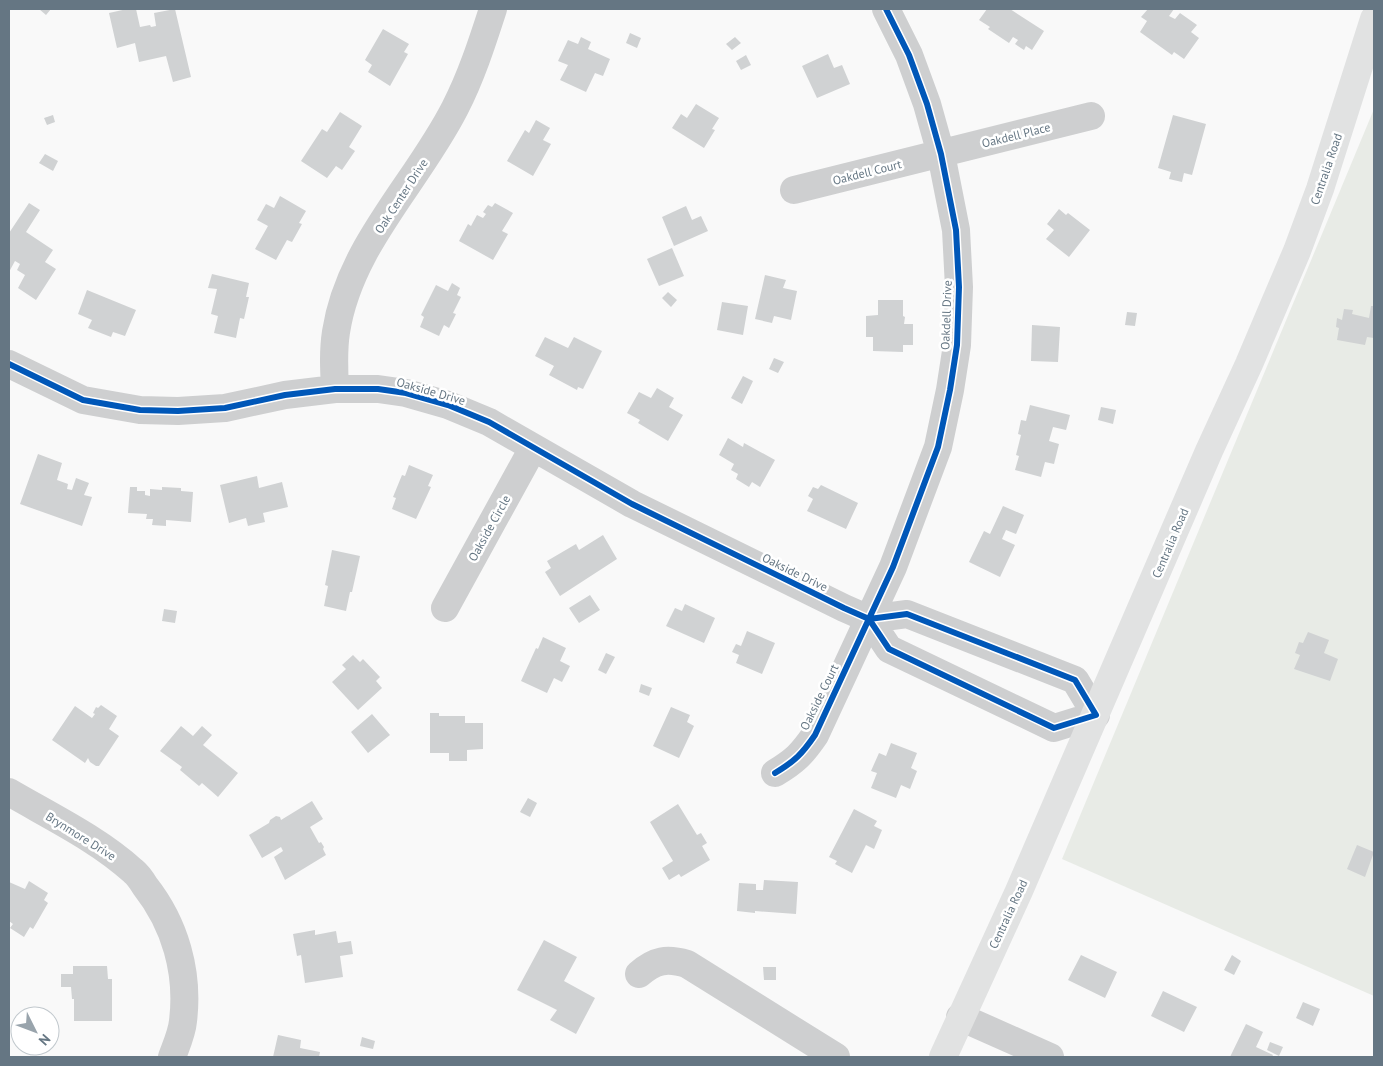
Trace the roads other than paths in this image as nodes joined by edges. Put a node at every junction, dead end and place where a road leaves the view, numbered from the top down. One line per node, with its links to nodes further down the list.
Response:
1 (493, 9): 8 (street, Oak Center Drive)
2 (886, 9): 5 (street, Oakdell Drive)
3 (1374, 19): 12 (main road, Centralia Road)
4 (1091, 116): 5 (street, Oakdell Place)
5 (941, 154): 6 (street, Oakdell Court); 11 (street, Oakdell Drive)
6 (794, 190)
7 (9, 364): 8 (street, Oakside Drive)
8 (335, 389): 9 (street, Oakside Drive)
9 (533, 448): 10 (street, Oakside Circle); 11 (street, Oakside Drive)
10 (445, 608)
11 (869, 619): 12 (street); 12 (street); 13 (street, Oakside Court)
12 (1096, 715): 16 (main road, Centralia Road)
13 (775, 773)
14 (9, 792): 17 (street, Brynmore Drive)
15 (639, 974): 18 (street)
16 (960, 1017): 19 (main road, Centralia Road); 20 (street)
17 (172, 1057)
18 (836, 1057)
19 (942, 1057)
20 (1050, 1057)

